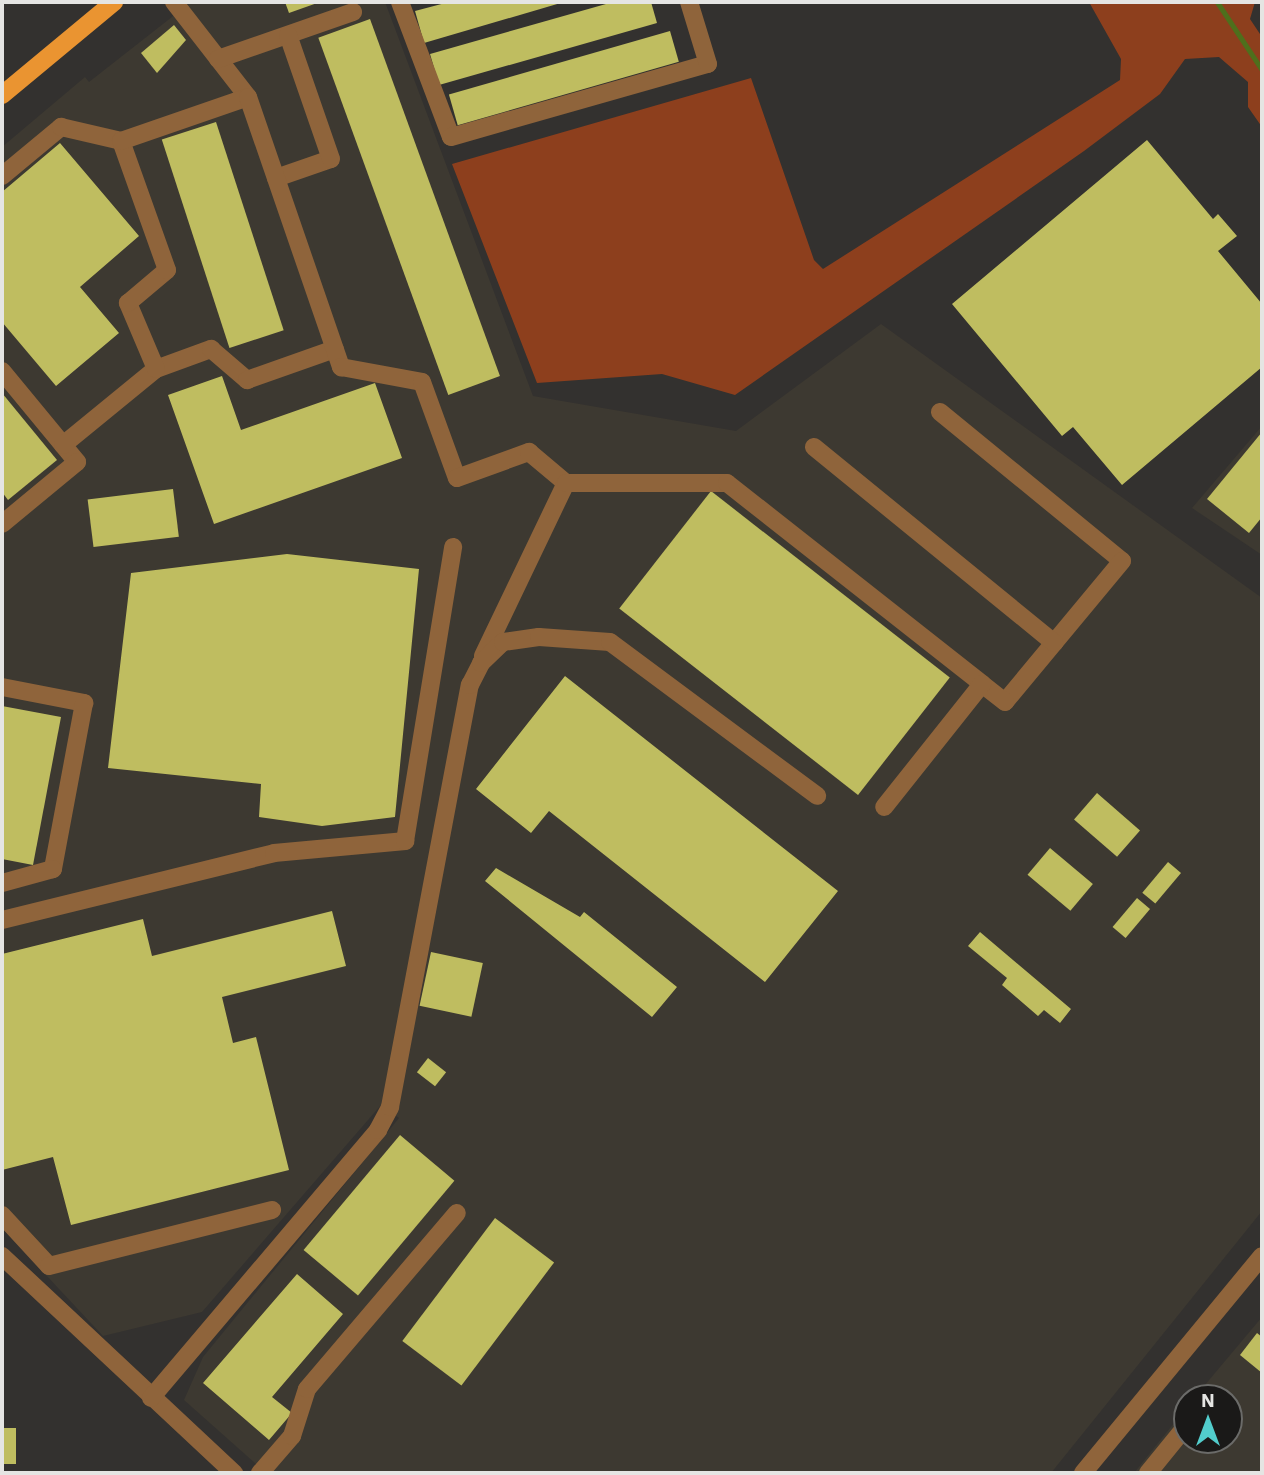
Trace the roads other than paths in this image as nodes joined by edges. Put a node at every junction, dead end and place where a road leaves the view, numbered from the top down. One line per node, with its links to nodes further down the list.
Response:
1 (114, 2): 8 (main road)
2 (174, 2): 7 (street)
3 (400, 2): 4 (street)
4 (689, 2)
5 (353, 12): 6 (street)
6 (288, 35): 7 (street); 12 (street)
7 (218, 59): 9 (street)
8 (2, 94)
9 (248, 97): 10 (street); 12 (street)
10 (121, 141): 11 (street); 14 (street)
11 (2, 176)
12 (276, 178): 13 (street)
13 (335, 349): 14 (street); 19 (street)
14 (156, 369): 17 (street)
15 (2, 371): 17 (street)
16 (940, 412): 22 (street)
17 (63, 445): 20 (street)
18 (814, 447): 22 (street)
19 (566, 484): 23 (street); 24 (street)
20 (2, 524)
21 (453, 547): 29 (street)
22 (1054, 643): 24 (street)
23 (481, 663): 26 (street); 35 (street)
24 (982, 684): 27 (street)
25 (2, 687): 28 (street)
26 (817, 796)
27 (884, 807)
28 (2, 883)
29 (2, 920)
30 (272, 1210): 32 (street)
31 (457, 1213): 38 (street)
32 (2, 1215)
33 (2, 1256): 35 (street)
34 (1262, 1256): 39 (street)
35 (151, 1398): 37 (street)
36 (1173, 1442): 40 (street)
37 (234, 1473)
38 (260, 1473)
39 (1083, 1473)
40 (1148, 1473)

